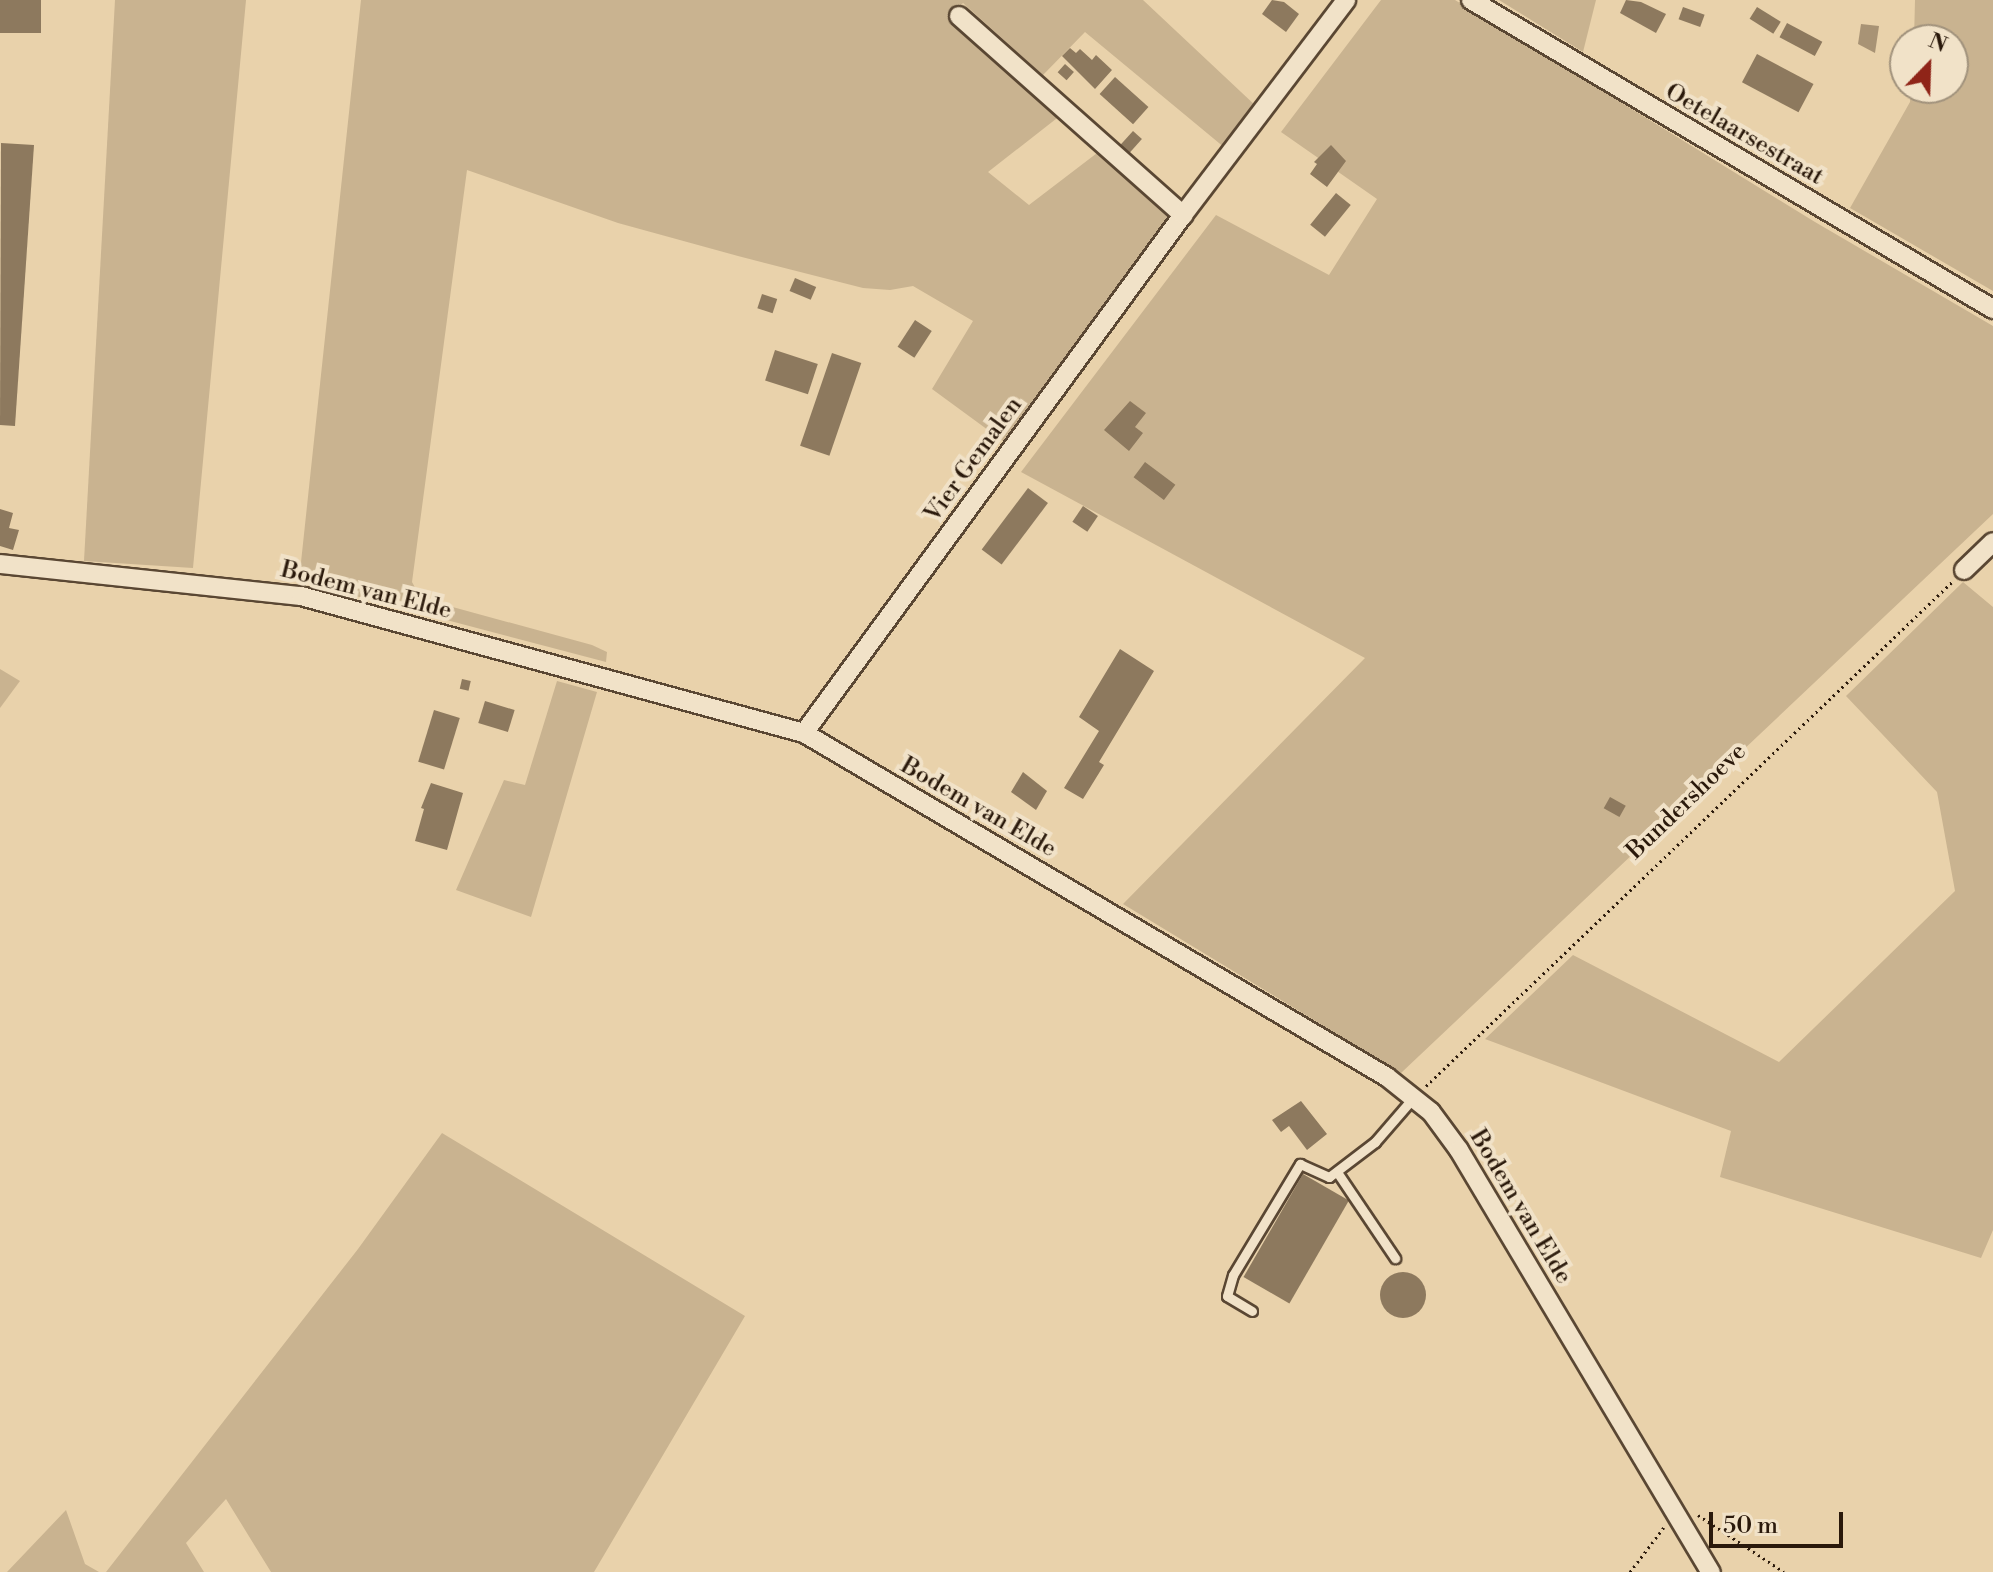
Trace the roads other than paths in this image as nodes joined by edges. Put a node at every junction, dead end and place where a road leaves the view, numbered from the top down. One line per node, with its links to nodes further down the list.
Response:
1 (1346, 0): 4 (street, Vier Gemalen)
2 (1471, 0): 5 (street, Oetelaarsestraat)
3 (959, 16): 4 (street)
4 (1183, 215): 9 (street, Vier Gemalen)
5 (1993, 309)
6 (1993, 542): 8 (street)
7 (0, 564): 9 (street, Bodem van Elde)
8 (1964, 570)
9 (804, 733): 10 (street, Bodem van Elde)
10 (1414, 1096): 11 (lane); 14 (street, Bodem van Elde)
11 (1337, 1172): 12 (lane); 13 (lane)
12 (1395, 1258)
13 (1252, 1311)
14 (1711, 1572)

